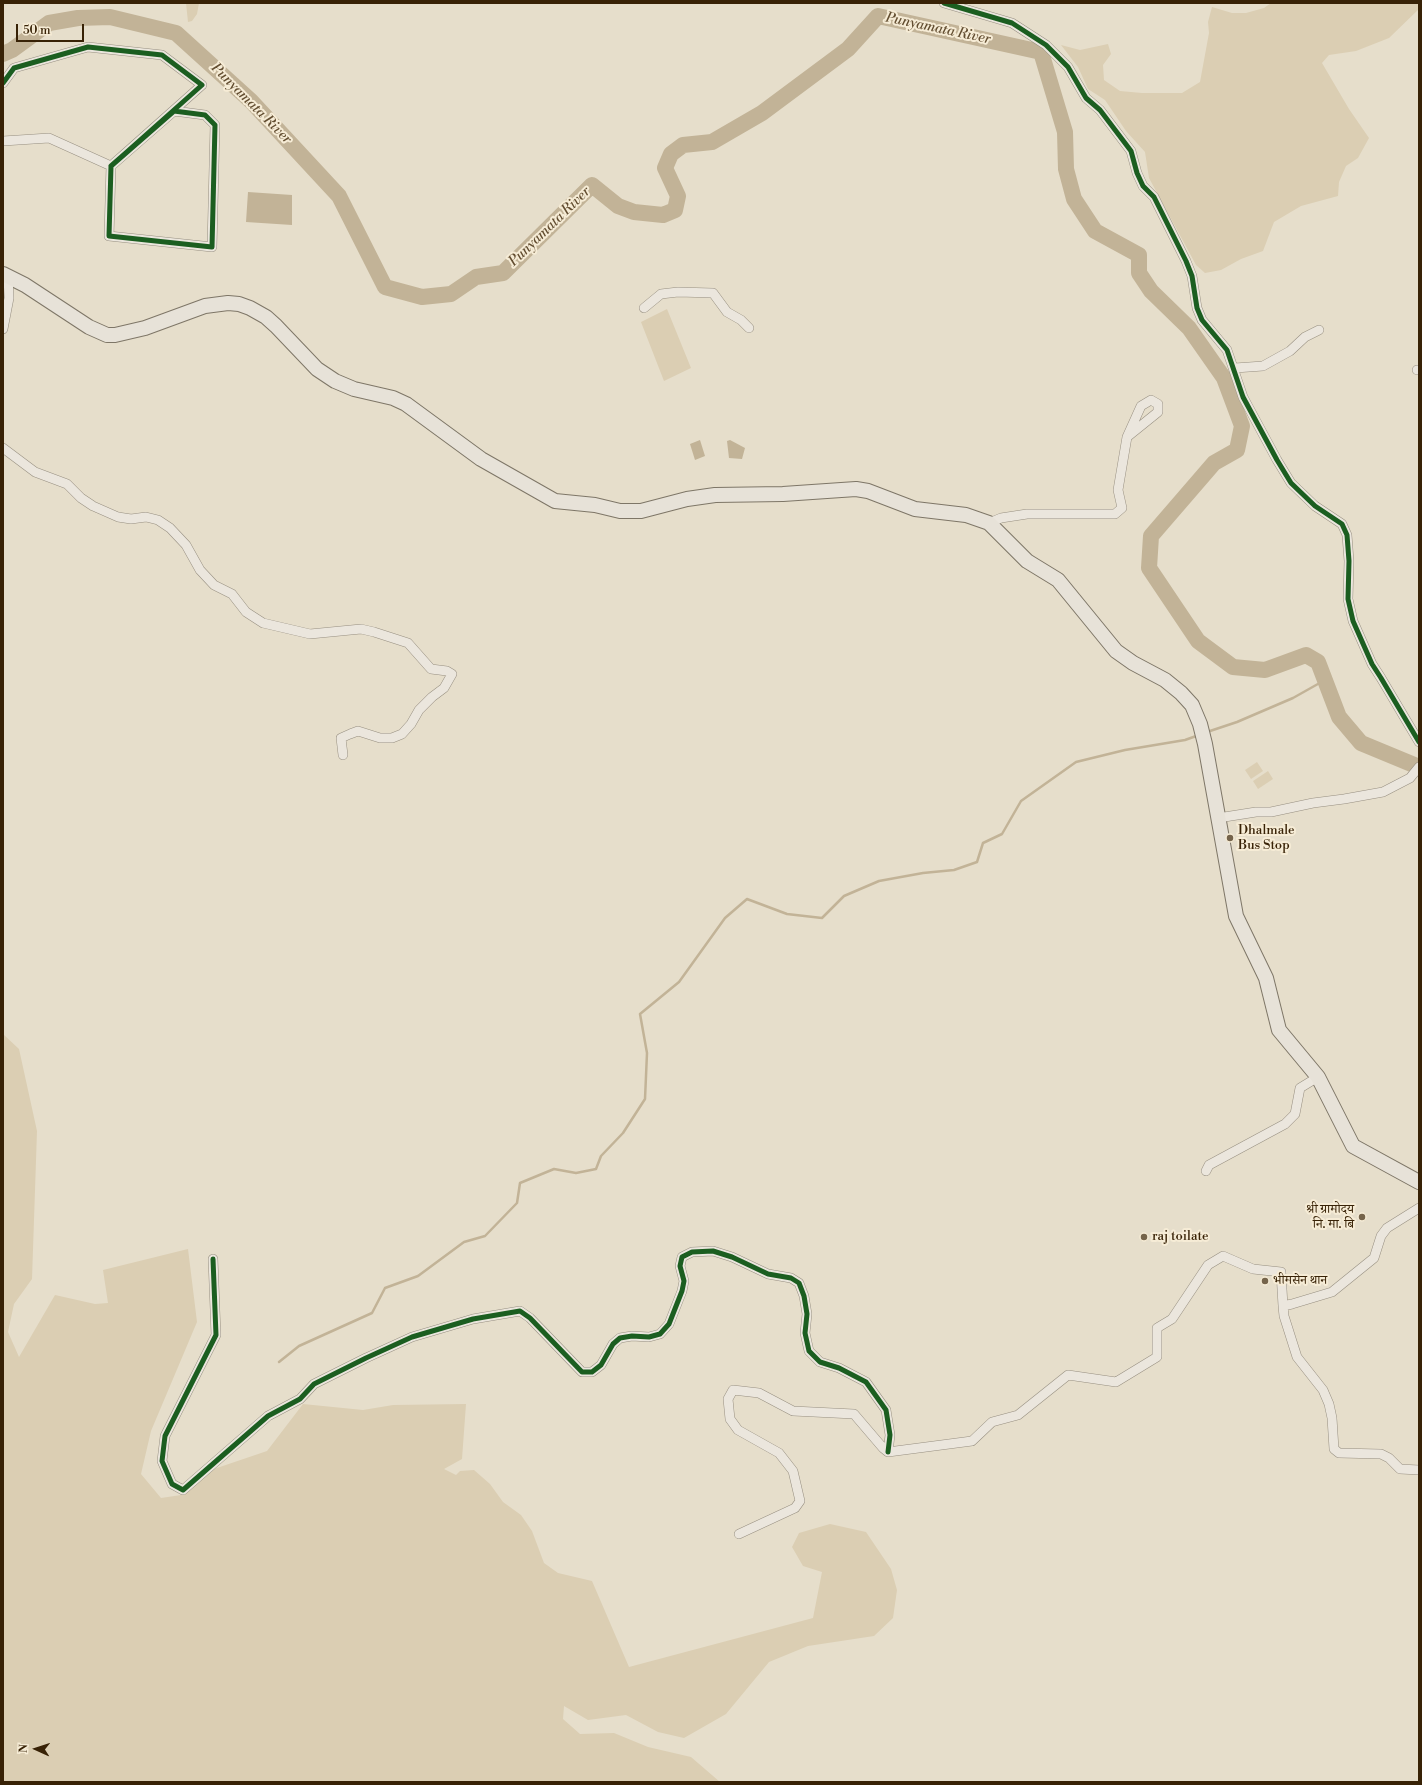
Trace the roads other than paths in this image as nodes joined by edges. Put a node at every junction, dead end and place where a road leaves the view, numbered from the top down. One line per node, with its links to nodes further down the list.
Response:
1 (944, 3): 10 (street)
2 (3, 82): 4 (street)
3 (3, 141): 4 (street)
4 (114, 164): 4 (street)
5 (6, 275): 8 (street); 13 (main road)
6 (644, 308): 7 (street)
7 (749, 328)
8 (3, 329)
9 (1319, 330): 10 (street)
10 (1235, 368): 14 (street)
11 (1127, 437): 13 (street)
12 (3, 448): 15 (street)
13 (989, 523): 17 (main road)
14 (1419, 742)
15 (343, 755)
16 (1419, 767): 17 (street)
17 (1218, 818): 18 (main road)
18 (1318, 1077): 19 (street); 20 (main road)
19 (1206, 1171)
20 (1419, 1182)
21 (1419, 1208): 23 (street)
22 (213, 1259): 24 (street)
23 (1283, 1306): 24 (street); 25 (street)
24 (888, 1452): 26 (street)
25 (1419, 1470)
26 (738, 1534)

